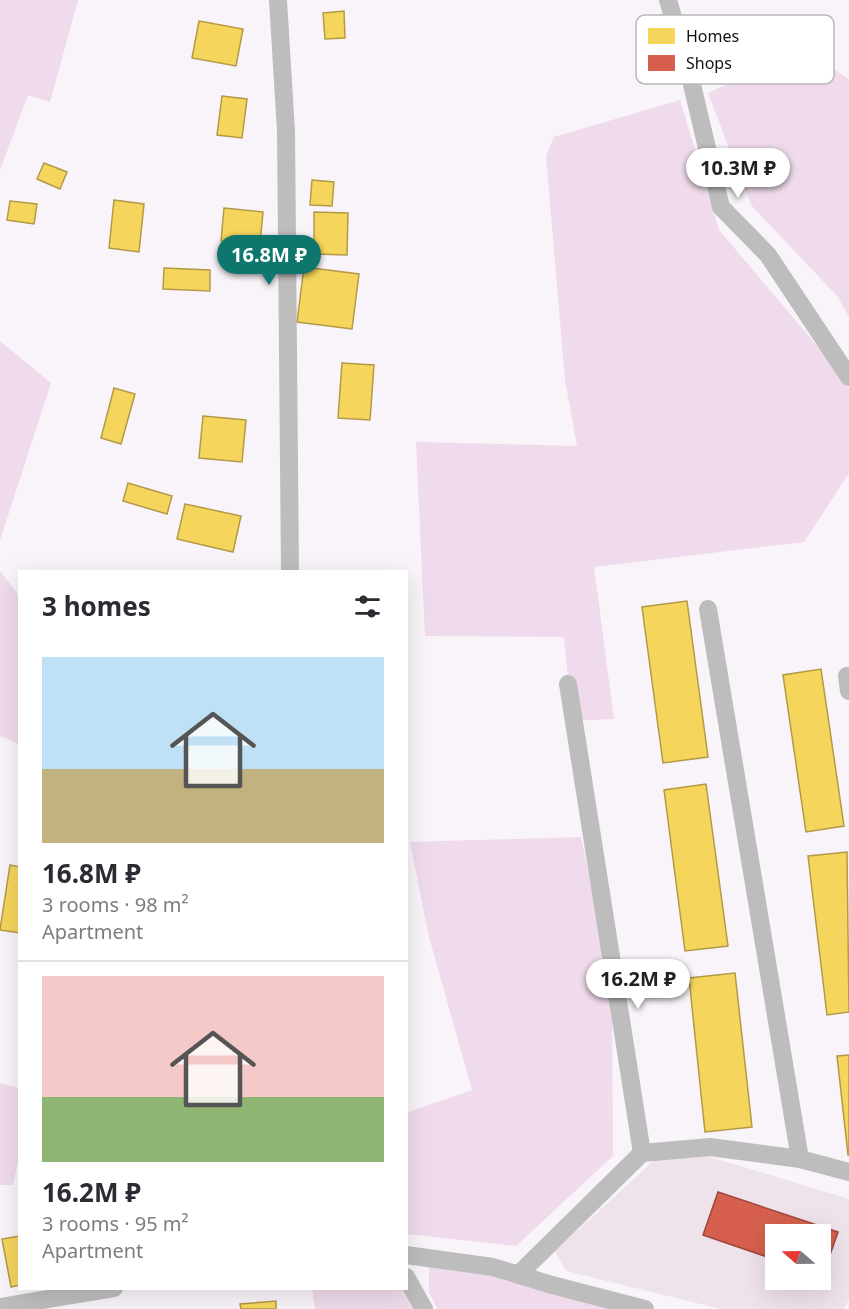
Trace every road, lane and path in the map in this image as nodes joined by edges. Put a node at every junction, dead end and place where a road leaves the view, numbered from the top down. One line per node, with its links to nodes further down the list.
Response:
1 (278, 0): 6 (street)
2 (668, 0): 3 (street)
3 (672, 15)
4 (692, 84): 5 (street)
5 (849, 377)
6 (290, 570)
7 (708, 609): 10 (street)
8 (568, 684): 9 (street)
9 (642, 1153): 10 (street); 13 (street)
10 (800, 1159): 11 (street)
11 (849, 1172)
12 (408, 1256): 13 (street)
13 (518, 1275): 18 (street)
14 (408, 1281): 17 (street)
15 (102, 1290): 16 (street)
16 (0, 1307)
17 (424, 1309)
18 (645, 1309)

